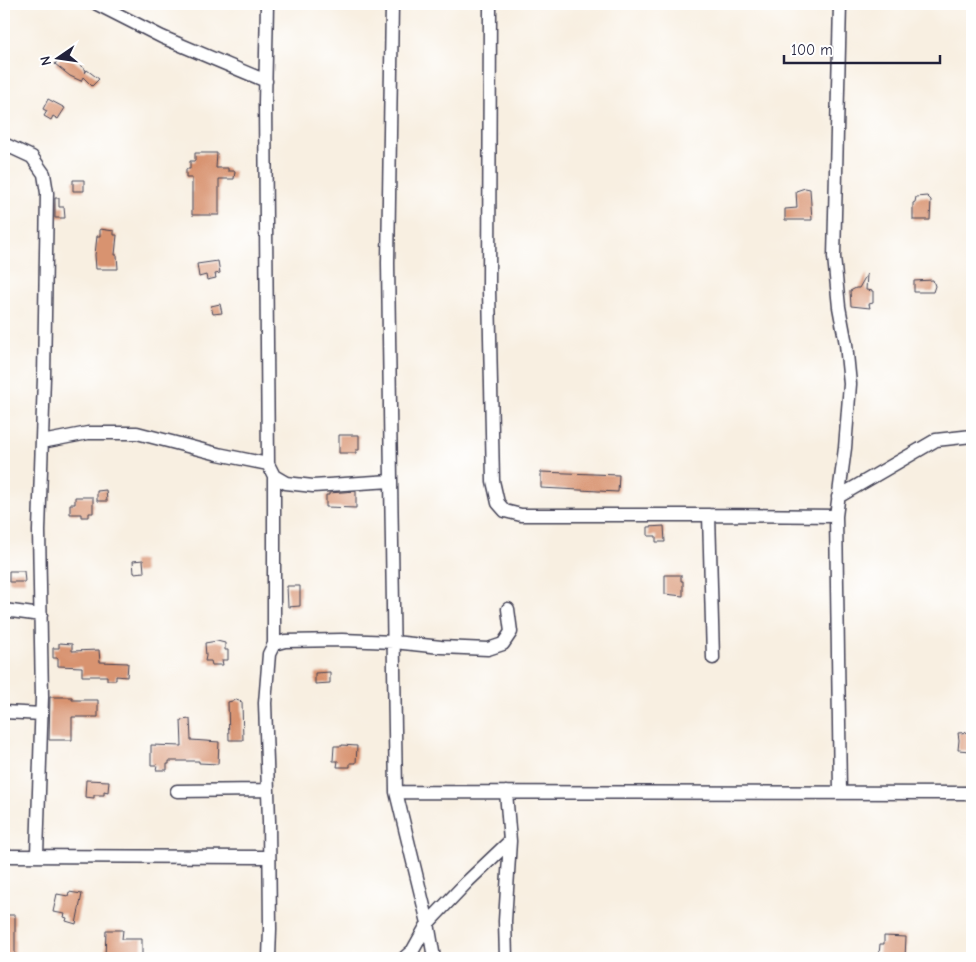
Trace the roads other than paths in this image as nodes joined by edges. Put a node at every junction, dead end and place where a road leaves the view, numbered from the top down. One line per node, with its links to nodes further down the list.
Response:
1 (97, 4): 6 (street)
2 (267, 4): 6 (street)
3 (392, 4): 12 (street)
4 (490, 4): 14 (street)
5 (840, 4): 13 (street)
6 (266, 81): 10 (street)
7 (4, 144): 9 (street)
8 (972, 436): 13 (street)
9 (42, 442): 10 (street); 18 (street)
10 (268, 464): 11 (street)
11 (274, 476): 12 (street); 20 (street)
12 (391, 481): 19 (street)
13 (838, 497): 15 (street)
14 (709, 515): 15 (street); 21 (street)
15 (836, 516): 28 (street)
16 (508, 609): 19 (street)
17 (4, 610): 18 (street)
18 (41, 615): 23 (street)
19 (394, 642): 20 (street); 26 (street)
20 (274, 644): 24 (street)
21 (713, 658)
22 (4, 712): 23 (street)
23 (42, 714): 31 (street)
24 (267, 790): 25 (street); 33 (street)
25 (177, 791)
26 (396, 792): 27 (street); 34 (street)
27 (506, 792): 28 (street); 30 (street)
28 (840, 792): 29 (street)
29 (972, 793)
30 (510, 841): 34 (street); 38 (street)
31 (37, 855): 32 (street); 33 (street)
32 (4, 856)
33 (269, 857): 35 (street)
34 (428, 923): 36 (street); 37 (street)
35 (269, 958)
36 (404, 958)
37 (434, 958)
38 (506, 958)

